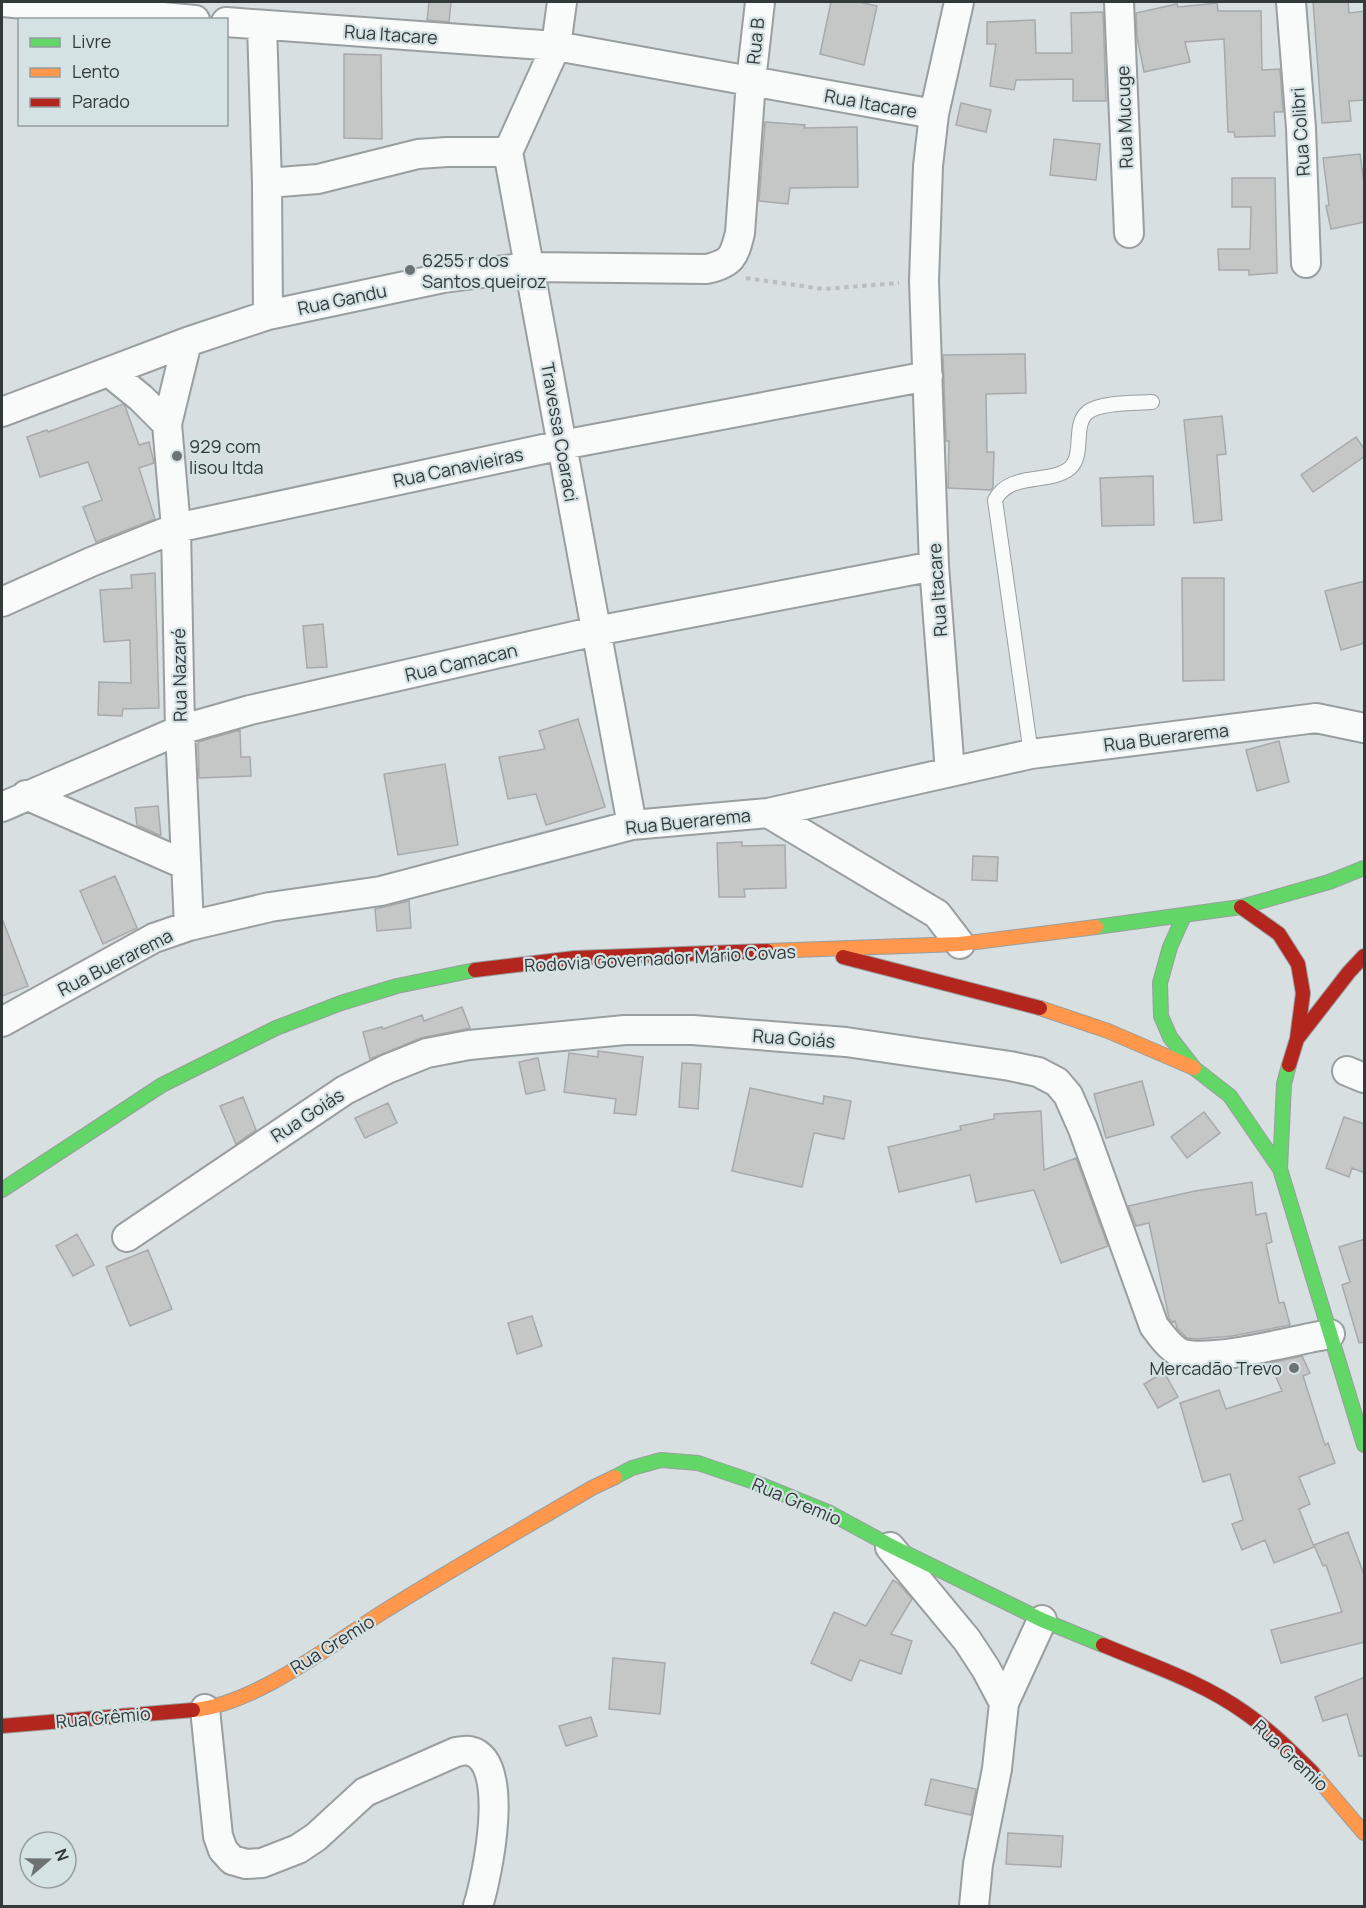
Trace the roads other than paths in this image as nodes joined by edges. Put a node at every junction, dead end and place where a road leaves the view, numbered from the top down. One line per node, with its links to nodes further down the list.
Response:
1 (3, 2): 8 (street)
2 (213, 2): 10 (street)
3 (562, 2): 13 (street)
4 (759, 2): 14 (street, Rua B)
5 (959, 2): 15 (street)
6 (1119, 2): 18 (street, Rua Mucuge)
7 (1291, 2): 19 (street, Rua Colibri)
8 (49, 4): 9 (street)
9 (177, 18)
10 (213, 18)
11 (228, 22): 12 (street, Rua Itacare)
12 (262, 25): 13 (street, Rua Itacare); 17 (street)
13 (556, 46): 14 (street, Rua Itacare); 16 (street)
14 (751, 81): 15 (street, Rua Itacare); 20 (street, Rua Gandu)
15 (934, 114): 24 (street, Rua Itacare)
16 (508, 152): 17 (street); 20 (street, Travessa Coaraci)
17 (267, 183): 21 (street)
18 (1129, 233)
19 (1306, 263)
20 (529, 267): 21 (street, Rua Gandu); 28 (street, Travessa Coaraci)
21 (268, 315): 22 (street, Rua Gandu)
22 (187, 342): 23 (street, Rua Gandu); 27 (street, Rua Nazaré)
23 (109, 372): 26 (street, Rua Gandu); 27 (street)
24 (928, 376): 28 (street, Rua Canavieiras); 30 (street, Rua Itacare)
25 (1152, 402): 35 (lane)
26 (2, 412)
27 (167, 424): 29 (street, Rua Nazaré)
28 (562, 445): 29 (street, Rua Canavieiras); 32 (street, Travessa Coaraci)
29 (176, 528): 31 (street, Rua Canavieiras); 34 (street, Rua Nazaré)
30 (934, 566): 32 (street, Rua Camacan); 36 (street, Rua Itacare)
31 (2, 602)
32 (596, 631): 34 (street, Rua Camacan); 39 (street, Travessa Coaraci)
33 (1365, 728): 35 (street, Rua Buerarema)
34 (180, 730): 37 (street, Rua Camacan); 40 (street, Rua Nazaré)
35 (1031, 754): 36 (street, Rua Buerarema)
36 (950, 772): 38 (street, Rua Buerarema)
37 (14, 801): 40 (street)
38 (768, 813): 39 (street, Rua Buerarema); 45 (street)
39 (632, 825): 44 (street, Rua Buerarema)
40 (186, 865): 44 (street, Rua Nazaré)
41 (1365, 868): 42 (main road, Rodovia Governador Mário Covas)
42 (1241, 907): 43 (main road, Rodovia Governador Mário Covas); 49 (main road)
43 (1184, 916): 45 (main road, Rodovia Governador Mário Covas); 50 (main road)
44 (189, 926): 48 (street, Rua Buerarema)
45 (960, 944): 46 (main road, Rodovia Governador Mário Covas)
46 (819, 950): 50 (main road); 54 (main road, Rodovia Governador Mário Covas)
47 (1365, 956): 49 (main road)
48 (2, 1022)
49 (1298, 1039): 53 (main road)
50 (1194, 1068): 51 (main road)
51 (1230, 1096): 52 (main road); 53 (main road)
52 (1246, 1097)
53 (1280, 1169): 56 (main road)
54 (2, 1190)
55 (126, 1237): 56 (street, Rua Goiás)
56 (1330, 1334): 57 (main road)
57 (1354, 1379): 58 (main road)
58 (1365, 1445)
59 (889, 1545): 60 (main road, Rua Gremio); 61 (street); 62 (main road, Rua Gremio)
60 (1042, 1620): 61 (street); 64 (main road, Rua Gremio)
61 (1004, 1703): 66 (street)
62 (205, 1709): 63 (main road, Rua Grêmio); 65 (street)
63 (2, 1726)
64 (1365, 1833)
65 (478, 1906)
66 (974, 1906)

